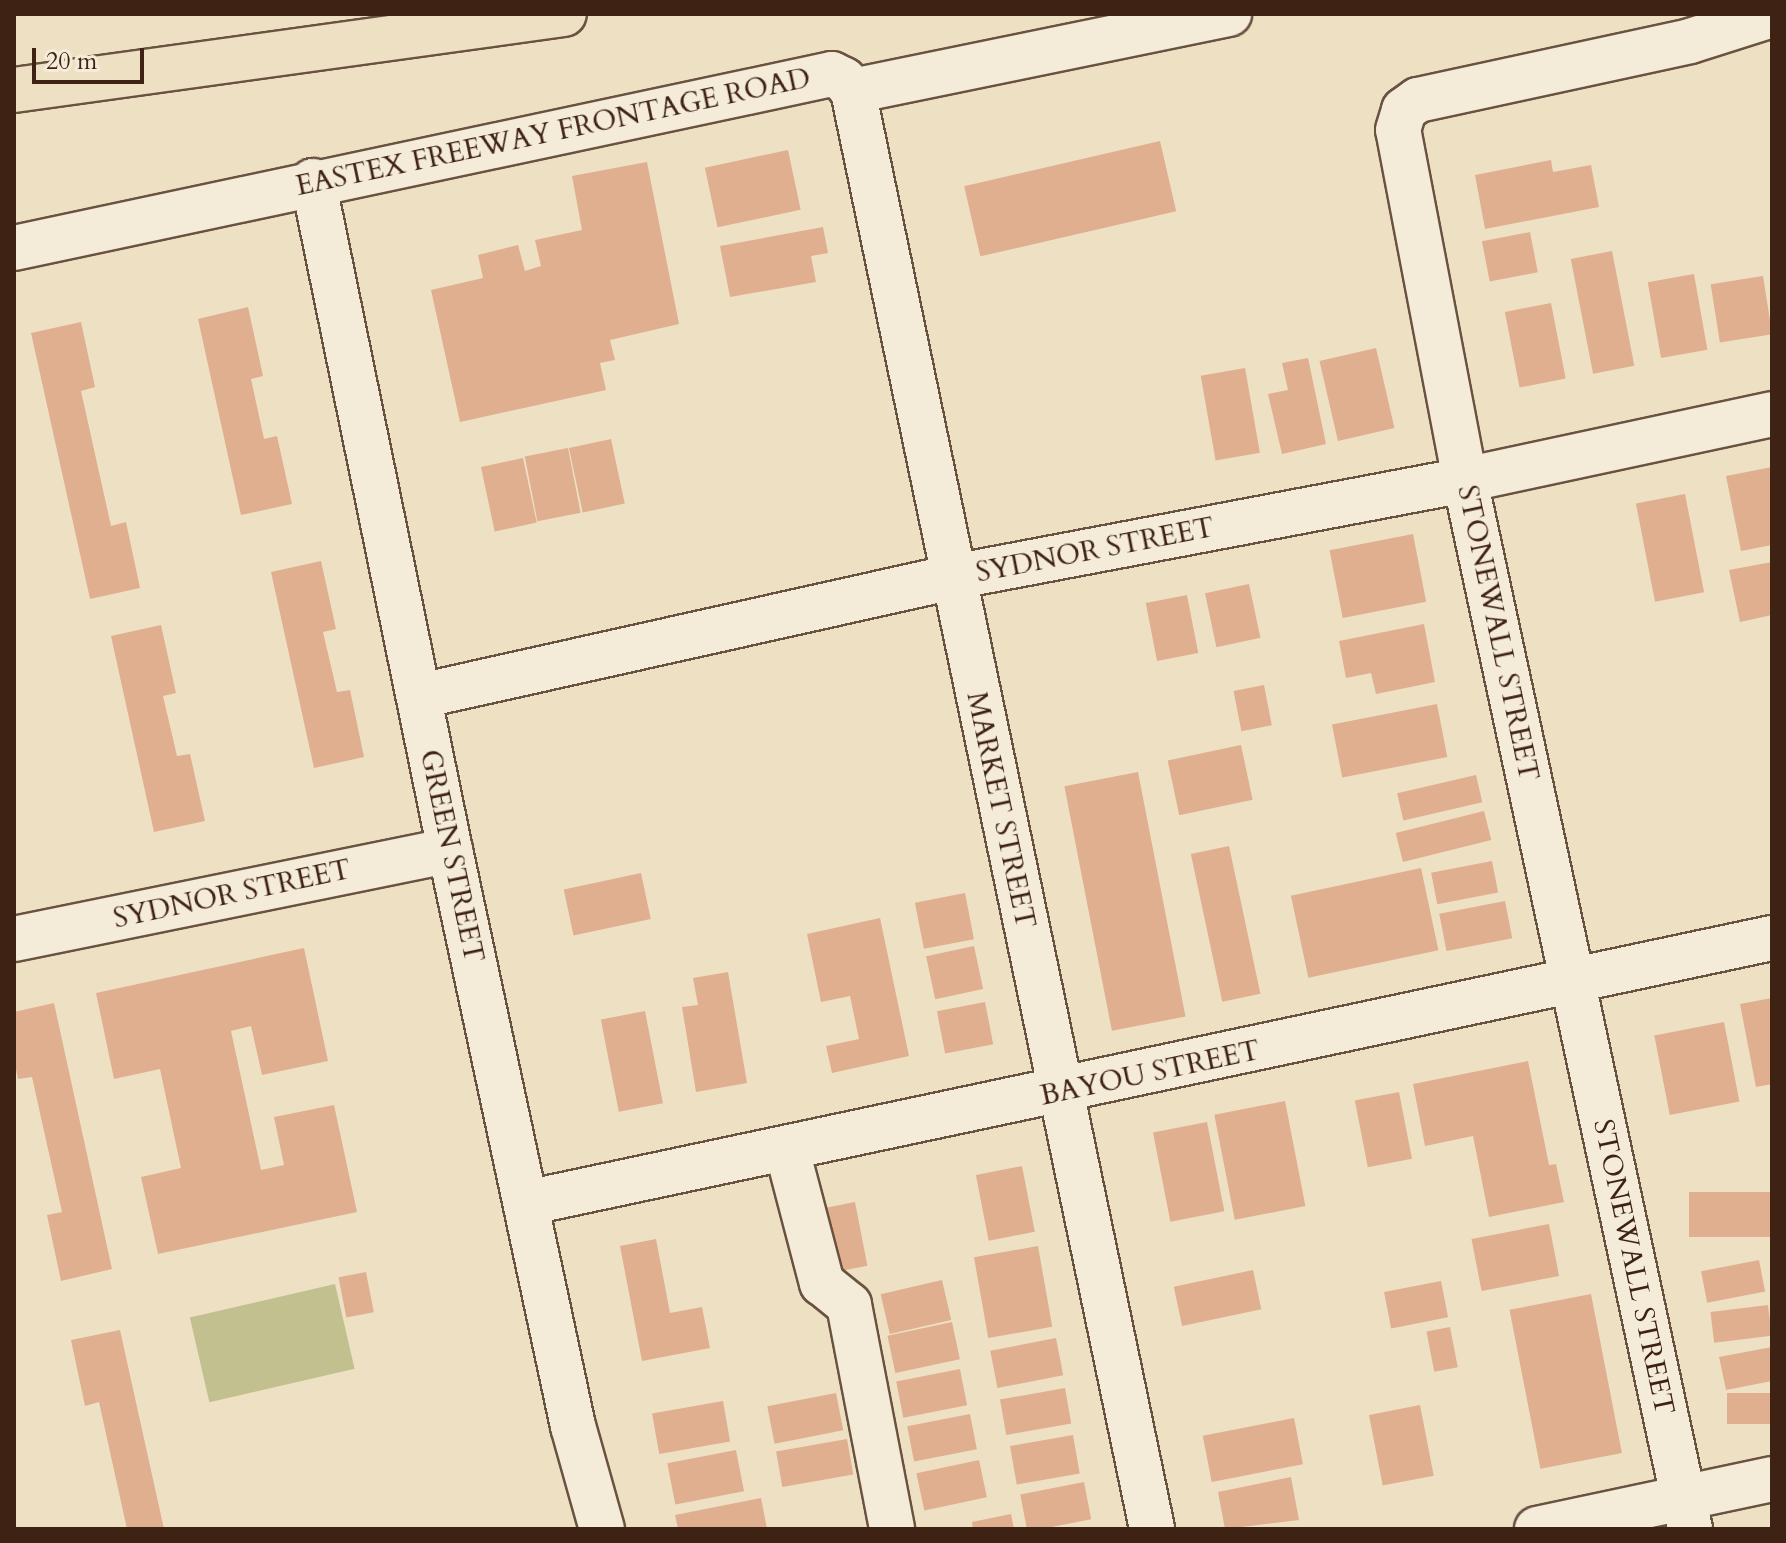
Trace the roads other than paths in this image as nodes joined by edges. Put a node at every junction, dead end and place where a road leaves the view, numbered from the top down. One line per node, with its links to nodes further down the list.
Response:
1 (564, 14): 5 (highway)
2 (1229, 14): 7 (street, EASTEX FREEWAY FRONTAGE ROAD)
3 (1772, 15): 11 (street, STONEWALL STREET)
4 (14, 70): 5 (highway)
5 (126, 75): 6 (highway)
6 (14, 90)
7 (853, 91): 8 (street, EASTEX FREEWAY FRONTAGE ROAD); 12 (street, MARKET STREET)
8 (313, 181): 9 (street, EASTEX FREEWAY FRONTAGE ROAD); 13 (street, GREEN STREET)
9 (14, 248)
10 (1772, 414): 11 (street, SYDNOR STREET)
11 (1465, 480): 12 (street, SYDNOR STREET); 17 (street, STONEWALL STREET)
12 (953, 577): 13 (street, SYDNOR STREET); 18 (street, MARKET STREET)
13 (420, 696): 14 (street, GREEN STREET)
14 (450, 850): 16 (street, SYDNOR STREET); 20 (street, GREEN STREET)
15 (1772, 938): 17 (street, BAYOU STREET)
16 (14, 939)
17 (1573, 982): 18 (street, BAYOU STREET); 22 (street, STONEWALL STREET)
18 (1059, 1092): 19 (street, BAYOU STREET); 25 (street, MARKET STREET)
19 (787, 1150): 20 (street, BAYOU STREET); 24 (street)
20 (526, 1203): 23 (street, GREEN STREET)
21 (1772, 1479): 22 (street)
22 (1686, 1513): 26 (street)
23 (602, 1529)
24 (892, 1529)
25 (1152, 1529)
26 (1537, 1529)

